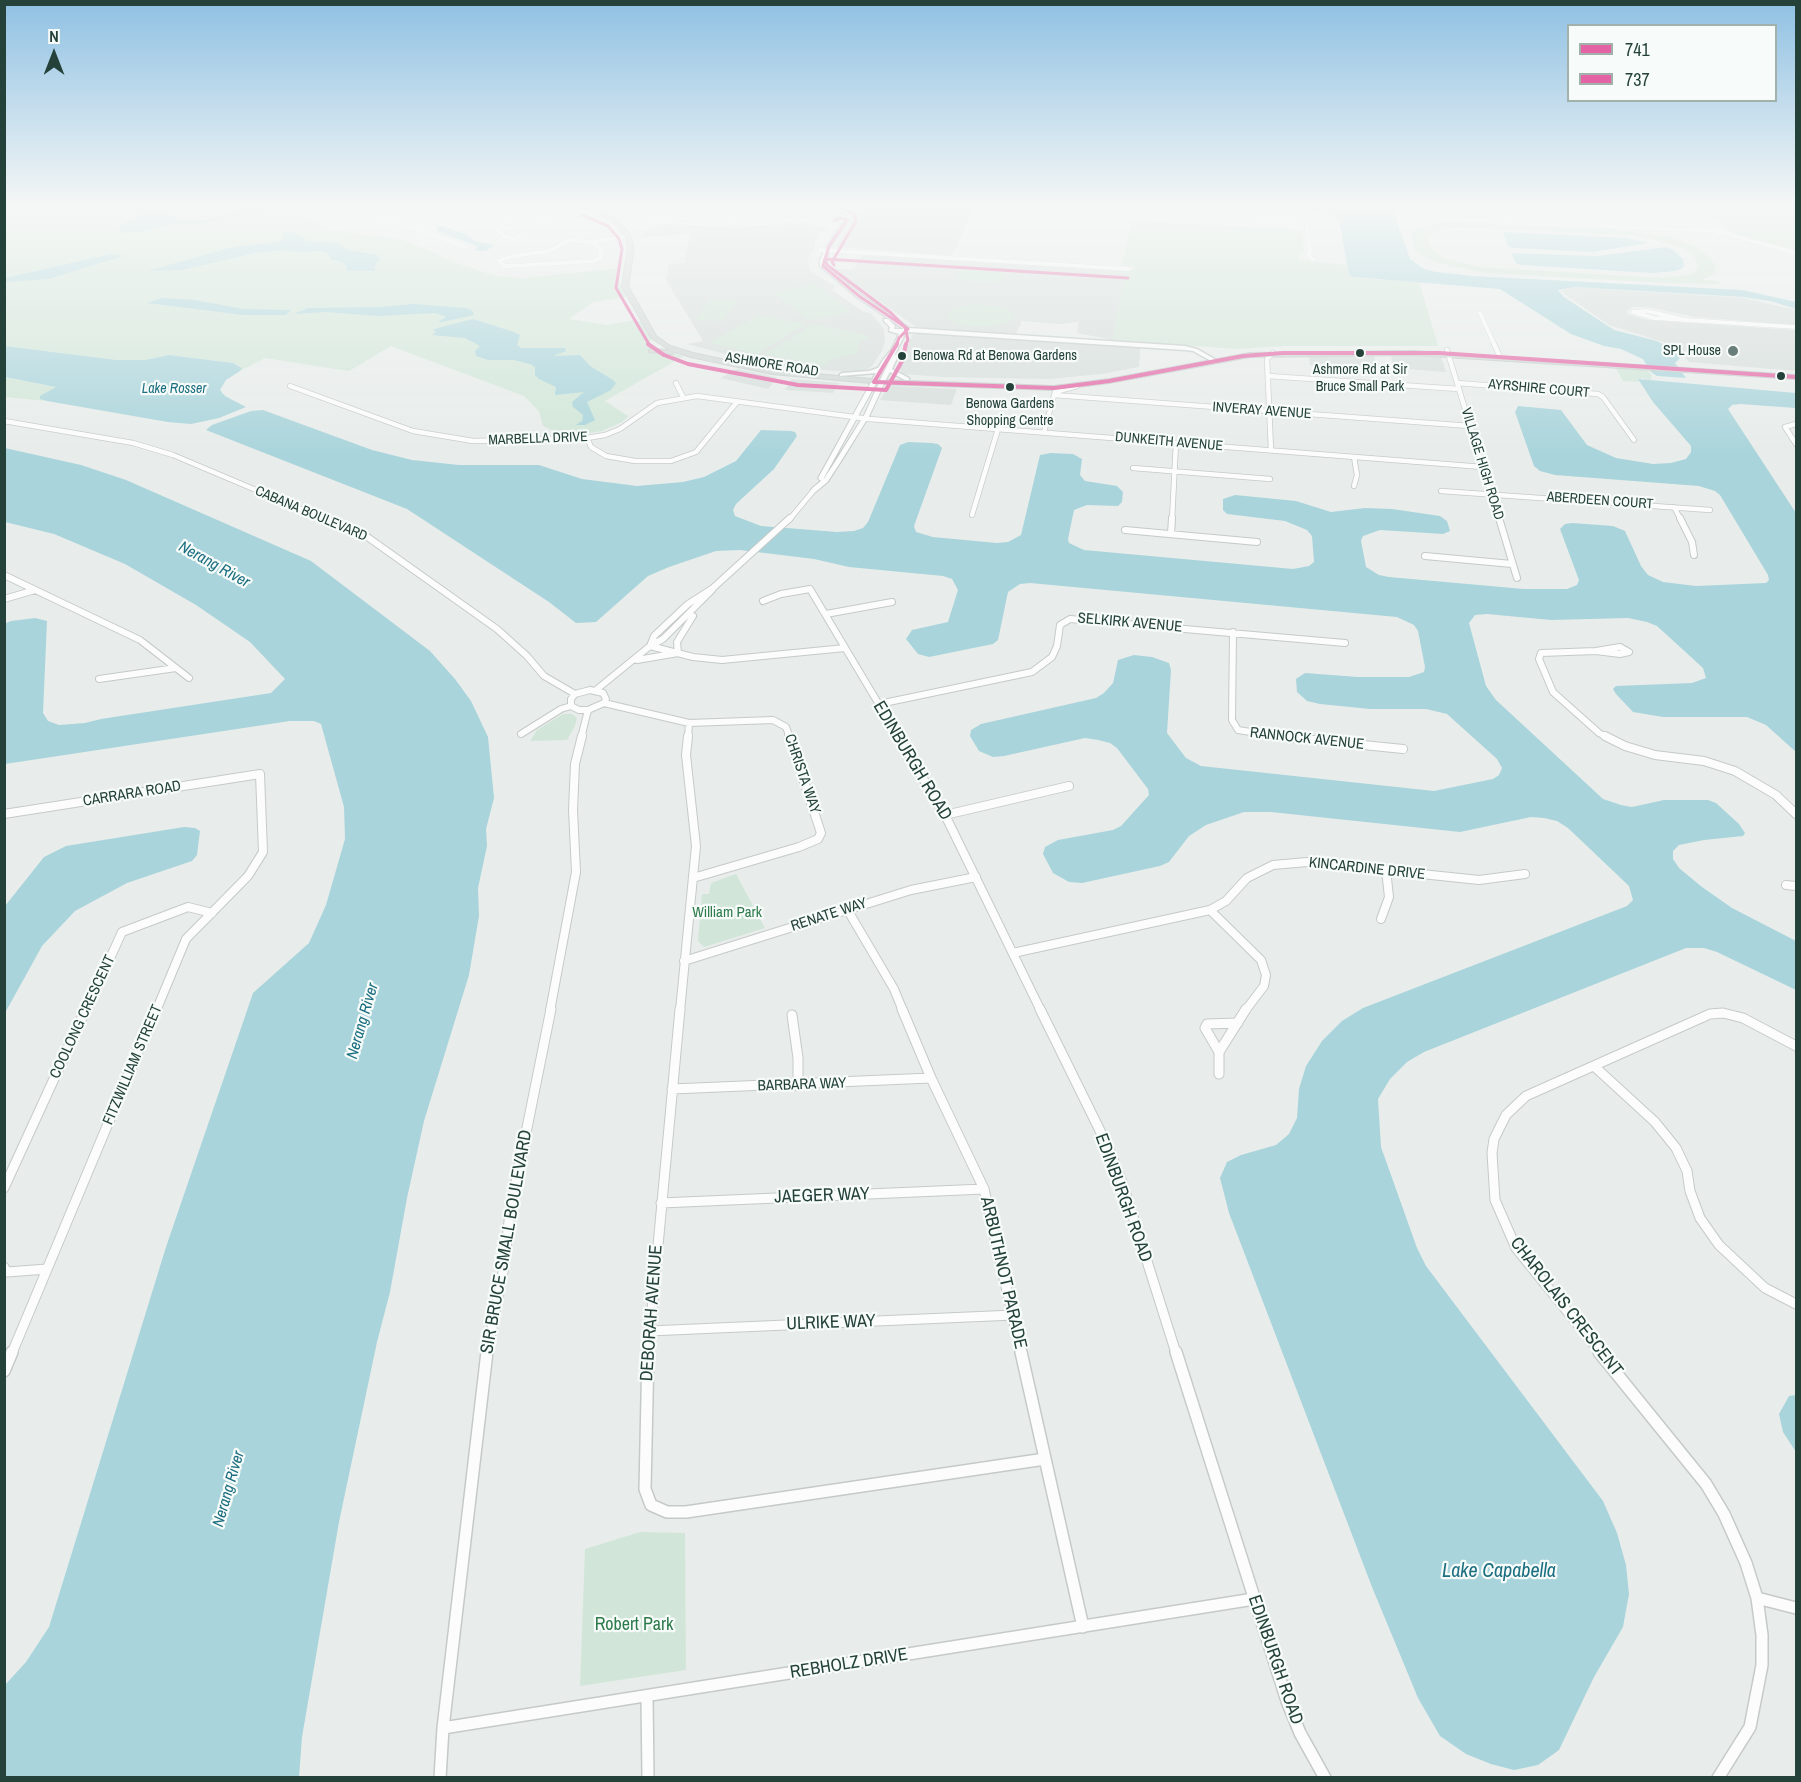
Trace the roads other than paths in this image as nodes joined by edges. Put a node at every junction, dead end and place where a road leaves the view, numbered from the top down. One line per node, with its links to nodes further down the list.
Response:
1 (627, 290): 9 (main road)
2 (636, 290): 18 (main road, ASHMORE ROAD)
3 (845, 290): 8 (main road)
4 (850, 290): 8 (main road)
5 (1480, 313): 13 (street)
6 (1681, 319): 6 (street); 7 (street)
7 (1797, 327)
8 (901, 331): 12 (main road); 15 (main road)
9 (653, 337): 11 (main road, ASHMORE ROAD); 11 (main road)
10 (1448, 352): 13 (main road, ASHMORE ROAD); 14 (main road, ASHMORE ROAD); 15 (main road, ASHMORE ROAD); 24 (street, VILLAGE HIGH ROAD)
11 (691, 355): 21 (main road, ASHMORE ROAD)
12 (892, 355): 16 (main road); 17 (main road)
13 (1499, 355): 19 (main road, ASHMORE ROAD)
14 (1270, 356): 15 (main road, ASHMORE ROAD); 20 (street)
15 (1212, 359): 22 (main road, ASHMORE ROAD); 25 (main road, ASHMORE ROAD)
16 (888, 369): 21 (main road); 22 (main road)
17 (879, 370): 18 (main road); 21 (main road)
18 (842, 375): 21 (main road, ASHMORE ROAD)
19 (1797, 375)
20 (1268, 376): 28 (street); 32 (street)
21 (879, 380): 22 (main road, ASHMORE ROAD); 27 (main road, ASHMORE ROAD); 33 (street); 34 (street)
22 (907, 380)
23 (676, 383): 30 (street)
24 (1457, 383): 28 (street, VILLAGE HIGH ROAD); 41 (street, AYRSHIRE COURT)
25 (1092, 384): 27 (main road, ASHMORE ROAD); 29 (street)
26 (290, 386): 40 (street, MARBELLA DRIVE)
27 (1037, 388): 29 (street, INVERAY AVENUE)
28 (1459, 389): 37 (street, VILLAGE HIGH ROAD)
29 (1054, 395): 32 (street, INVERAY AVENUE); 39 (street)
30 (683, 397): 31 (street, MARBELLA DRIVE); 40 (street, MARBELLA DRIVE)
31 (738, 402): 33 (street, MARBELLA DRIVE); 40 (street)
32 (1270, 411): 37 (street, INVERAY AVENUE); 44 (street)
33 (855, 417): 34 (street, DUNKEITH AVENUE); 51 (street)
34 (865, 418): 38 (street, DUNKEITH AVENUE); 51 (street)
35 (4, 421): 83 (street, CABANA BOULEVARD)
36 (1797, 424): 43 (street)
37 (1470, 426): 46 (street, VILLAGE HIGH ROAD)
38 (998, 429): 39 (street, DUNKEITH AVENUE); 56 (street)
39 (1044, 432): 42 (street, DUNKEITH AVENUE)
40 (587, 438)
41 (1634, 440)
42 (1176, 443): 44 (street, DUNKEITH AVENUE); 48 (street)
43 (1797, 444)
44 (1271, 450): 45 (street, DUNKEITH AVENUE)
45 (1354, 457): 46 (street, DUNKEITH AVENUE); 50 (street)
46 (1483, 467): 53 (street, VILLAGE HIGH ROAD)
47 (1133, 468): 48 (street)
48 (1174, 470): 49 (street); 58 (street)
49 (1270, 479)
50 (1354, 486)
51 (814, 490): 65 (street)
52 (1441, 491): 53 (street, ABERDEEN COURT)
53 (1491, 493): 54 (street, ABERDEEN COURT); 62 (street, VILLAGE HIGH ROAD)
54 (1674, 507): 55 (street, ABERDEEN COURT); 60 (street)
55 (1710, 510)
56 (972, 515)
57 (1125, 530): 58 (street)
58 (1171, 534): 59 (street)
59 (1257, 542)
60 (1694, 555)
61 (1425, 556): 62 (street)
62 (1512, 564): 64 (street, VILLAGE HIGH ROAD)
63 (4, 575): 66 (street)
64 (1517, 578)
65 (713, 588): 70 (street); 74 (street)
66 (35, 590): 67 (street); 79 (street)
67 (4, 600)
68 (763, 602): 71 (street, EDINBURGH ROAD)
69 (892, 602): 71 (street)
70 (693, 611): 74 (street); 77 (street)
71 (826, 614): 75 (street, EDINBURGH ROAD)
72 (1233, 632): 73 (street, SELKIRK AVENUE); 85 (street, SELKIRK AVENUE); 90 (street, RANNOCK AVENUE)
73 (1345, 643)
74 (650, 646): 77 (street); 78 (street)
75 (845, 648): 77 (street); 85 (street, EDINBURGH ROAD)
76 (1596, 651): 94 (street)
77 (678, 653): 78 (street)
78 (632, 661): 82 (street)
79 (176, 668): 80 (street); 81 (street)
80 (189, 678)
81 (99, 679)
82 (596, 690): 83 (street); 84 (street)
83 (575, 694): 86 (street)
84 (604, 703): 87 (street); 88 (street, CHRISTA WAY)
85 (879, 704): 95 (street, EDINBURGH ROAD)
86 (572, 706): 87 (street); 89 (street)
87 (588, 710): 133 (street, SIR BRUCE SMALL BOULEVARD)
88 (688, 723): 100 (street, DEBORAH AVENUE); 100 (street, CHRISTA WAY)
89 (521, 734)
90 (1403, 749)
91 (260, 774): 93 (street, CARRARA ROAD); 105 (street, FITZWILLIAM STREET)
92 (1069, 786): 95 (street)
93 (8, 813): 96 (street)
94 (1797, 814)
95 (945, 815): 99 (street, EDINBURGH ROAD)
96 (4, 822)
97 (1386, 870): 98 (street, KINCARDINE DRIVE); 104 (street, KINCARDINE DRIVE); 106 (street)
98 (1525, 874)
99 (976, 877): 103 (street, RENATE WAY); 107 (street, EDINBURGH ROAD)
100 (693, 878): 108 (street, DEBORAH AVENUE)
101 (1786, 885): 102 (street)
102 (1797, 886)
103 (847, 909): 108 (street, RENATE WAY); 115 (street, ARBUTHNOT PARADE)
104 (1210, 910): 107 (street, KINCARDINE DRIVE); 110 (street)
105 (212, 913): 118 (street, COOLONG CRESCENT); 122 (street, FITZWILLIAM STREET)
106 (1381, 919)
107 (1013, 952): 129 (street, EDINBURGH ROAD)
108 (684, 962): 117 (street, DEBORAH AVENUE)
109 (792, 1015): 116 (street)
110 (1238, 1023): 112 (street); 112 (street)
111 (1797, 1046): 113 (street, CHAROLAIS CRESCENT)
112 (1219, 1052): 114 (street)
113 (1595, 1067): 123 (street); 128 (street, CHAROLAIS CRESCENT)
114 (1219, 1074)
115 (931, 1078): 116 (street, BARBARA WAY); 119 (street, ARBUTHNOT PARADE)
116 (798, 1086): 117 (street, BARBARA WAY)
117 (672, 1089): 120 (street, DEBORAH AVENUE)
118 (4, 1188)
119 (984, 1189): 120 (street, JAEGER WAY); 124 (street, ARBUTHNOT PARADE)
120 (661, 1203): 125 (street, DEBORAH AVENUE)
121 (4, 1267): 122 (street)
122 (47, 1269): 126 (street, FITZWILLIAM STREET)
123 (1797, 1304)
124 (1014, 1315): 125 (street, ULRIKE WAY); 127 (street, ARBUTHNOT PARADE)
125 (649, 1331): 127 (street, DEBORAH AVENUE)
126 (4, 1371)
127 (1045, 1459): 131 (street, ARBUTHNOT PARADE)
128 (1757, 1598): 130 (street); 137 (street, CHAROLAIS CRESCENT)
129 (1254, 1599): 131 (street, REBHOLZ DRIVE); 136 (street, EDINBURGH ROAD)
130 (1797, 1608)
131 (1083, 1627): 132 (street, REBHOLZ DRIVE)
132 (646, 1696): 133 (street, REBHOLZ DRIVE); 135 (street)
133 (443, 1728): 134 (street, SIR BRUCE SMALL BOULEVARD)
134 (440, 1778)
135 (648, 1778)
136 (1324, 1778)
137 (1718, 1778)

